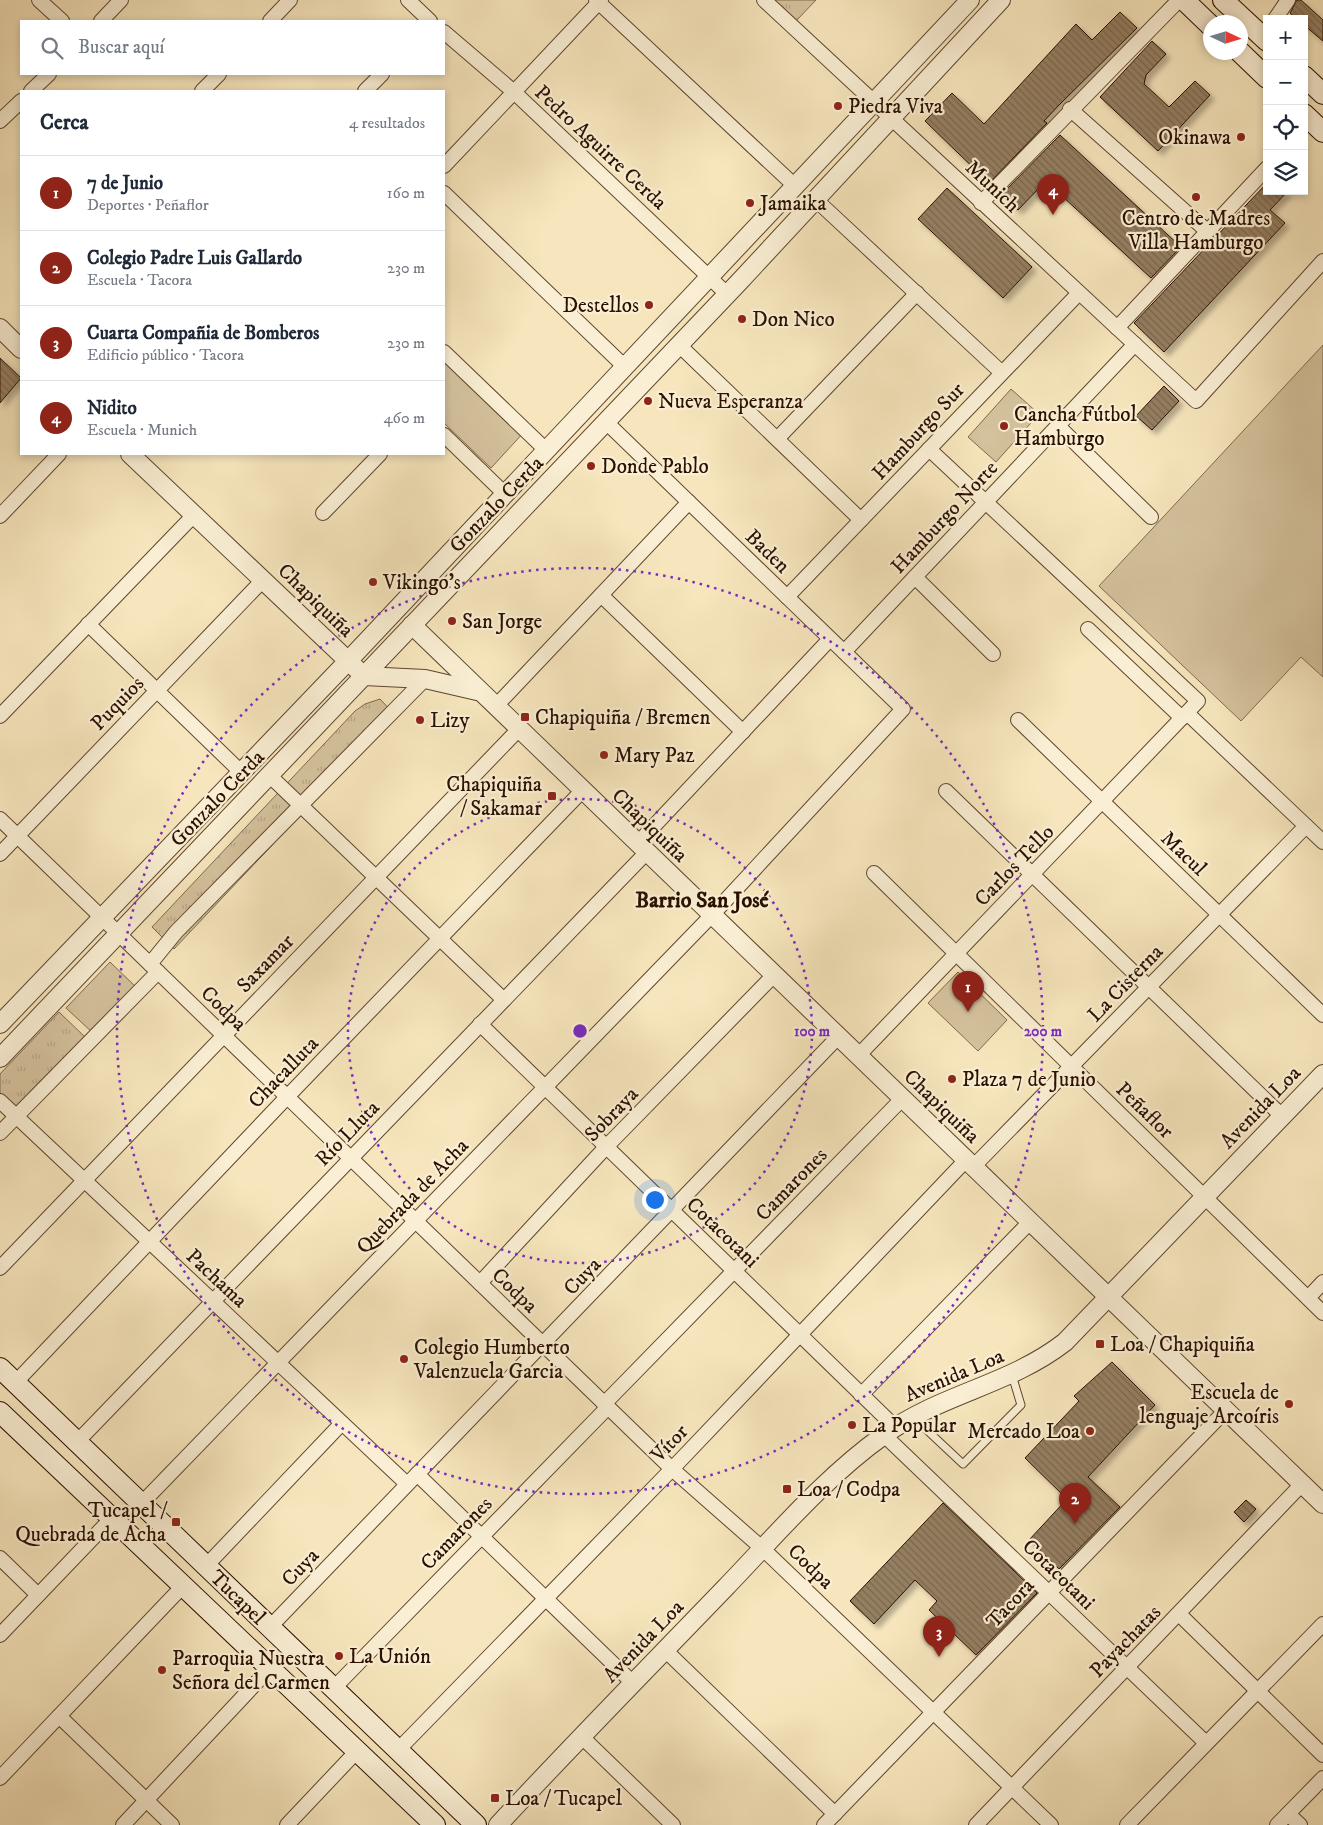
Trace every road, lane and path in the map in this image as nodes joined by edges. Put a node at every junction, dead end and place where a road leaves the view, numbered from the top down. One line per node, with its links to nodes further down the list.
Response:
1 (39, 0): 15 (street)
2 (121, 0): 16 (street)
3 (290, 0): 17 (street)
4 (408, 0): 18 (street)
5 (764, 0): 33 (street, Munich)
6 (1001, 0): 12 (street, Gonzalo Cerda)
7 (1179, 0): 34 (street)
8 (1184, 0): 14 (main road)
9 (1223, 0): 20 (main road)
10 (1288, 0): 13 (street)
11 (599, 1): 30 (street); 39 (street)
12 (968, 11): 33 (street, Gonzalo Cerda); 35 (street, Gonzalo Cerda)
13 (1278, 15)
14 (1203, 18)
15 (61, 20)
16 (102, 20)
17 (271, 20)
18 (429, 20)
19 (445, 33): 30 (street, Pedro Aguirre Cerda)
20 (1263, 34)
21 (1248, 60): 22 (main road)
22 (1263, 74)
23 (48, 75): 27 (street)
24 (218, 75): 28 (street)
25 (381, 75): 29 (street)
26 (1308, 80): 31 (main road)
27 (32, 90)
28 (203, 90)
29 (366, 90)
30 (514, 92): 37 (street); 45 (street, Pedro Aguirre Cerda)
31 (1323, 94)
32 (20, 102): 36 (street)
33 (873, 103): 35 (street, Munich); 39 (street, Gonzalo Cerda)
34 (1070, 109): 42 (street); 43 (street)
35 (890, 118): 41 (street, Gonzalo Cerda); 42 (street, Munich)
36 (0, 121)
37 (445, 165)
38 (1263, 172): 43 (street)
39 (795, 186): 45 (street, Gonzalo Cerda)
40 (445, 194): 55 (street)
41 (815, 199): 46 (street); 48 (street, Gonzalo Cerda)
42 (981, 202): 47 (street, Munich)
43 (1207, 231): 50 (street)
44 (1323, 262): 51 (street, Munich)
45 (709, 277): 48 (street, Pedro Aguirre Cerda); 55 (street, Gonzalo Cerda)
46 (917, 293): 56 (street); 60 (street)
47 (1079, 293): 50 (street, Munich); 56 (street, Hamburgo Sur)
48 (728, 294): 52 (street, Gonzalo Cerda)
49 (0, 328): 53 (street)
50 (1117, 328): 51 (street, Munich)
51 (1135, 344): 58 (street, Hamburgo Norte)
52 (679, 345): 57 (street, Gonzalo Cerda); 60 (street)
53 (20, 348)
54 (445, 353): 62 (street)
55 (625, 367): 62 (street, Gonzalo Cerda)
56 (1001, 372): 61 (street, Hamburgo Sur)
57 (606, 422): 67 (street, Baden); 79 (street, Gonzalo Cerda)
58 (1058, 426): 68 (street, Hamburgo Norte); 72 (street)
59 (445, 436): 66 (street)
60 (777, 439): 73 (street)
61 (929, 449): 68 (street); 73 (street, Hamburgo Sur)
62 (546, 450): 66 (street, Gonzalo Cerda)
63 (58, 455): 71 (street)
64 (131, 455): 70 (street, Chapiquiña)
65 (379, 455): 69 (street)
66 (505, 494): 84 (street, Gonzalo Cerda)
67 (689, 502): 76 (street); 77 (street, Baden)
68 (985, 503): 74 (street, Hamburgo Norte); 92 (street, Carlos Tello)
69 (324, 513)
70 (194, 515): 75 (street, Chapiquiña); 78 (street)
71 (0, 516)
72 (1152, 517)
73 (861, 520): 77 (street, Hamburgo Sur)
74 (915, 577): 82 (street, Hamburgo Norte); 83 (street)
75 (263, 580): 84 (street, Chapiquiña); 87 (street, Puquios)
76 (601, 595): 89 (street); 95 (street)
77 (787, 597): 81 (street, Baden)
78 (88, 624): 87 (street); 91 (street)
79 (412, 625): 85 (street, Gonzalo Cerda); 88 (street, Chapiquiña)
80 (1088, 629): 92 (street)
81 (830, 639): 82 (street, Baden); 95 (street, Río Lluta)
82 (844, 652): 90 (street, Baden)
83 (993, 654)
84 (348, 661): 85 (street, Chapiquiña); 96 (street, Gonzalo Cerda)
85 (364, 676): 86 (street); 97 (street, Gonzalo Cerda)
86 (425, 679): 88 (street); 101 (street)
87 (157, 690): 96 (street); 104 (street, Puquios)
88 (480, 692): 89 (street, Chapiquiña)
89 (495, 707): 94 (street, Chapiquiña)
90 (903, 709): 111 (street, Quebrada de Acha)
91 (0, 716)
92 (1184, 716): 100 (street, Carlos Tello); 103 (street)
93 (1018, 720): 100 (street, Macul)
94 (518, 730): 98 (street, Chapiquiña); 110 (street, Saxamar)
95 (743, 732): 106 (street, Río Lluta)
96 (241, 772): 113 (street, Gonzalo Cerda)
97 (269, 775): 101 (street); 114 (street, Gonzalo Cerda)
98 (582, 791): 106 (street, Chapiquiña); 115 (street, Chacalluta)
99 (946, 791): 109 (street)
100 (1102, 802): 109 (street, Carlos Tello); 112 (street, Macul)
101 (301, 805): 110 (street); 117 (street)
102 (0, 819): 104 (street, Codpa)
103 (1306, 826): 105 (street); 112 (street, La Cisterna)
104 (17, 836): 107 (street, Puquios); 113 (street, Codpa)
105 (1323, 842)
106 (642, 848): 111 (street, Chapiquiña); 120 (street, Río Lluta)
107 (0, 854)
108 (874, 873): 116 (street, Peñaflor)
109 (1032, 874): 116 (street, Carlos Tello); 119 (street)
110 (376, 877): 115 (street); 124 (street, Saxamar)
111 (712, 915): 118 (street, Chapiquiña); 130 (street, Quebrada de Acha)
112 (1219, 915): 119 (street, La Cisterna); 121 (street, Macul)
113 (102, 917): 114 (street, Codpa); 122 (street, Gonzalo Cerda)
114 (119, 934): 117 (street, Codpa); 127 (street, Gonzalo Cerda)
115 (439, 938): 120 (street); 131 (street, Chacalluta)
116 (956, 953): 126 (street, Carlos Tello); 128 (street, Peñaflor)
117 (154, 968): 124 (street, Codpa); 134 (street)
118 (774, 975): 125 (street, Chapiquiña); 137 (street, Sobraya)
119 (1149, 987): 128 (street, La Cisterna); 135 (street)
120 (504, 1000): 123 (street, Río Lluta)
121 (1323, 1015)
122 (0, 1024)
123 (480, 1024): 130 (street, Cotacotani); 138 (street, Río Lluta)
124 (223, 1035): 131 (street, Codpa); 140 (street, Saxamar)
125 (838, 1037): 126 (street, Chapiquiña); 142 (street, Cuya)
126 (858, 1056): 132 (street, Chapiquiña)
127 (0, 1058)
128 (1072, 1067): 139 (street, La Cisterna); 141 (street, Peñaflor)
129 (1323, 1074): 135 (street, Avenida Loa)
130 (545, 1088): 137 (street, Cotacotani); 143 (street, Quebrada de Acha)
131 (287, 1096): 138 (street, Codpa); 145 (street, Chacalluta)
132 (902, 1099): 139 (street, Chapiquiña); 147 (street, Camarones)
133 (0, 1101): 134 (street, Pachama)
134 (16, 1116): 136 (street); 140 (street, Pachama)
135 (1282, 1116): 141 (street, Avenida Loa)
136 (0, 1133)
137 (606, 1147): 142 (street, Cotacotani); 149 (street, Sobraya)
138 (351, 1158): 143 (street, Codpa); 152 (street, Río Lluta)
139 (970, 1164): 144 (street, Chapiquiña); 154 (street, Vítor)
140 (84, 1180): 145 (street, Pachama); 146 (street, Saxamar)
141 (1205, 1197): 150 (street, Avenida Loa); 151 (street, Peñaflor)
142 (672, 1211): 147 (street, Cotacotani); 155 (street, Cuya)
143 (415, 1221): 149 (street, Codpa); 156 (street, Quebrada de Acha)
144 (1030, 1222): 150 (street, Chapiquiña); 160 (street)
145 (150, 1241): 152 (street, Pachama); 159 (street, Chacalluta)
146 (0, 1268)
147 (734, 1271): 154 (street, Cotacotani); 161 (street, Camarones)
148 (1323, 1282): 151 (street)
149 (480, 1283): 155 (street, Codpa)
150 (1109, 1298): 158 (street, Avenida Loa); 162 (street, Chapiquiña)
151 (1308, 1298): 153 (street, Peñaflor)
152 (213, 1301): 156 (street, Pachama); 167 (street, Río Lluta)
153 (1323, 1313)
154 (800, 1335): 160 (street, Cotacotani); 168 (street, Vítor)
155 (543, 1345): 161 (street, Codpa); 169 (street, Cuya)
156 (278, 1362): 165 (street, Pachama); 171 (street, Quebrada de Acha)
157 (0, 1368): 159 (main road, Tucapel)
158 (1012, 1375): 164 (street, Avenida Loa); 164 (lane)
159 (16, 1383): 167 (main road, Tucapel)
160 (861, 1395): 166 (street, Cotacotani)
161 (606, 1405): 168 (street, Codpa); 174 (street, Camarones)
162 (1226, 1410): 170 (street, Chapiquiña); 179 (street, Tacora)
163 (0, 1412): 173 (main road, Tucapel)
164 (912, 1416): 166 (street, Avenida Loa)
165 (342, 1422): 169 (street, Pachama); 177 (street)
166 (889, 1431): 175 (street, Avenida Loa); 179 (street, Cotacotani)
167 (77, 1442): 171 (main road, Tucapel)
168 (672, 1469): 175 (street, Codpa); 181 (street, Vítor)
169 (412, 1479): 174 (street, Pachama); 184 (street, Cuya)
170 (1302, 1484): 172 (street, Chapiquiña); 182 (street, Payachatas)
171 (141, 1504): 177 (main road, Tucapel)
172 (1323, 1504)
173 (112, 1518): 178 (main road, Tucapel); 180 (street)
174 (481, 1536): 181 (street, Pachama); 190 (street, Camarones)
175 (763, 1549): 186 (street, Avenida Loa); 192 (street, Codpa)
176 (0, 1558): 180 (street)
177 (206, 1566): 184 (main road, Tucapel)
178 (183, 1586): 187 (main road, Tucapel); 193 (street)
179 (1048, 1592): 188 (street, Cotacotani); 192 (street, Tacora)
180 (38, 1596): 185 (street)
181 (545, 1598): 189 (street, Pachama); 196 (street, Vítor)
182 (1179, 1614): 188 (street, Payachatas); 191 (street)
183 (1323, 1624): 191 (street)
184 (270, 1627): 190 (main road, Tucapel)
185 (0, 1635)
186 (665, 1650): 189 (street, Avenida Loa); 203 (street)
187 (270, 1668): 197 (main road, Tucapel); 202 (street)
188 (1127, 1668): 195 (street, Cotacotani); 201 (street, Payachatas)
189 (633, 1683): 194 (street, Avenida Loa)
190 (334, 1688): 196 (main road, Tucapel)
191 (1258, 1691): 195 (street); 198 (street)
192 (934, 1713): 201 (street, Codpa); 203 (street, Tacora)
193 (59, 1716): 199 (street); 202 (street)
194 (582, 1737): 210 (street, Avenida Loa); 211 (street)
195 (1206, 1743): 215 (street)
196 (398, 1750): 209 (main road, Tucapel)
197 (357, 1751): 207 (street); 208 (main road, Tucapel)
198 (1323, 1755)
199 (2, 1773)
200 (1323, 1778): 204 (street)
201 (1012, 1787): 213 (street, Payachatas); 214 (street, Codpa)
202 (146, 1801): 205 (street); 206 (street)
203 (836, 1814): 212 (street, Tacora)
204 (1288, 1814): 216 (street); 217 (street)
205 (124, 1825)
206 (172, 1825)
207 (287, 1825)
208 (435, 1825)
209 (476, 1825)
210 (498, 1825)
211 (673, 1825)
212 (824, 1825)
213 (976, 1825)
214 (1051, 1825)
215 (1127, 1825)
216 (1277, 1825)
217 (1300, 1825)

